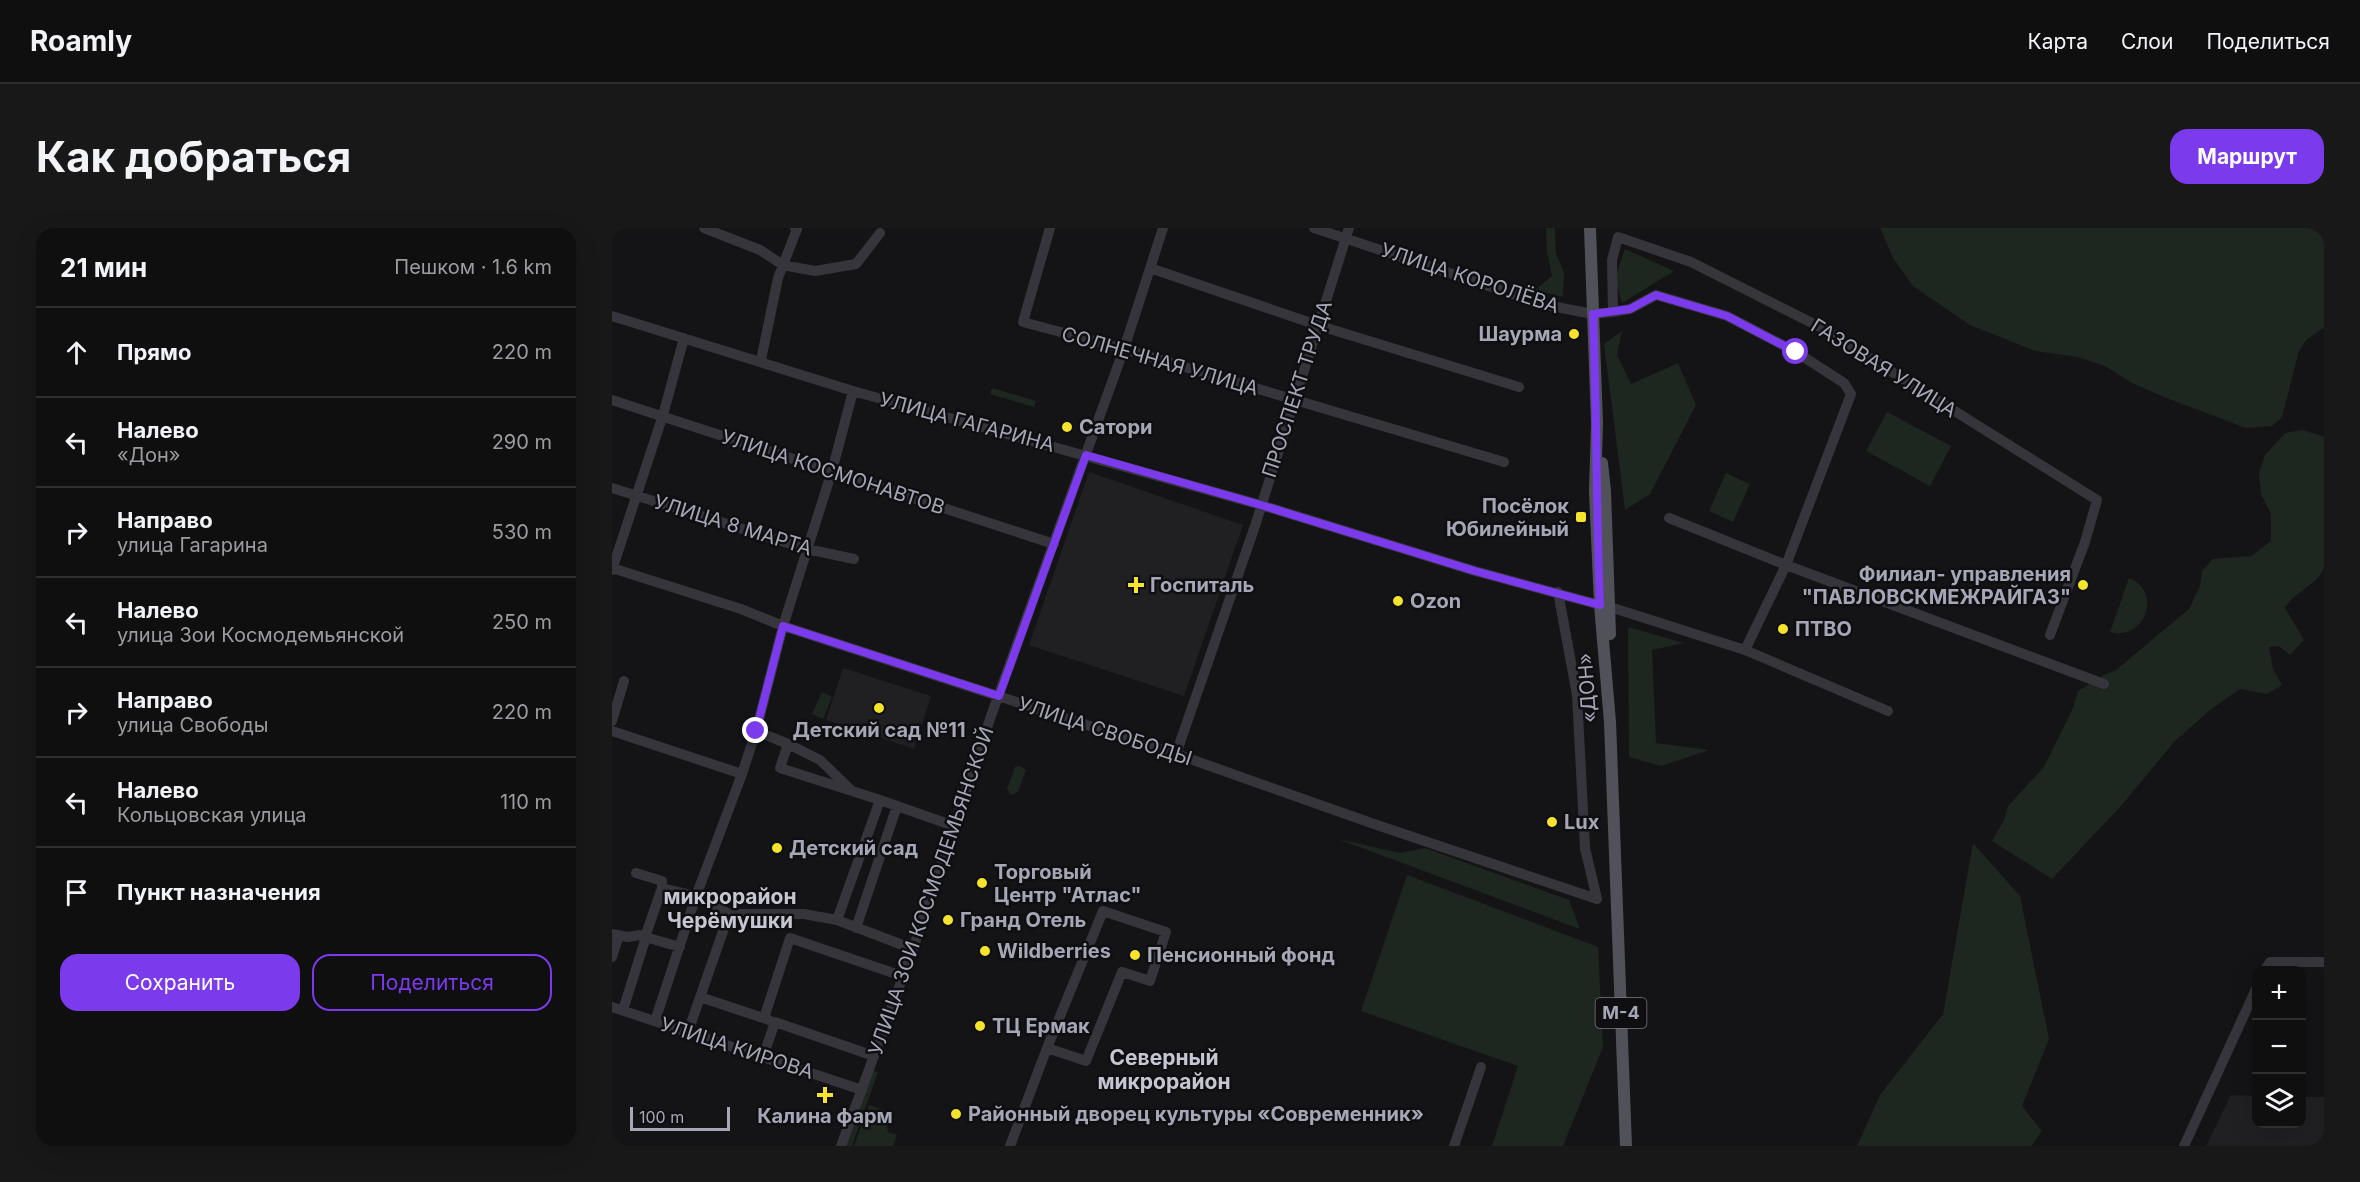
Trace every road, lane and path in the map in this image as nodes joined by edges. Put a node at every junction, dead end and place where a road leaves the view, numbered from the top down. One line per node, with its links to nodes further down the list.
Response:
1 (704, 228): 9 (street)
2 (795, 228): 9 (street)
3 (1050, 228): 16 (street, СОЛНЕЧНАЯ УЛИЦА)
4 (1163, 228): 10 (street, УЛИЦА ЗОИ КОСМОДЕМЬЯНСКОЙ)
5 (1314, 228): 8 (street, УЛИЦА КОРОЛЁВА)
6 (1590, 228): 12 (main road)
7 (880, 233): 9 (street)
8 (1347, 233): 12 (street, УЛИЦА КОРОЛЁВА); 14 (street, ПРОСПЕКТ ТРУДА)
9 (783, 265): 17 (street)
10 (1149, 268): 14 (street); 16 (street, УЛИЦА ЗОИ КОСМОДЕМЬЯНСКОЙ)
11 (1613, 312): 12 (street); 33 (street); 38 (street, ГАЗОВАЯ УЛИЦА)
12 (1593, 314): 36 (main road, «ДОН»)
13 (612, 316): 15 (street, УЛИЦА ГАГАРИНА)
14 (1317, 325): 18 (street); 20 (street, ПРОСПЕКТ ТРУДА)
15 (684, 338): 17 (street, УЛИЦА ГАГАРИНА); 22 (street)
16 (1124, 349): 20 (street, СОЛНЕЧНАЯ УЛИЦА); 23 (street, УЛИЦА ЗОИ КОСМОДЕМЬЯНСКОЙ)
17 (761, 360): 19 (street, УЛИЦА ГАГАРИНА)
18 (1519, 387)
19 (853, 391): 23 (street, УЛИЦА ГАГАРИНА); 25 (street)
20 (1294, 399): 24 (street, СОЛНЕЧНАЯ УЛИЦА); 28 (street, ПРОСПЕКТ ТРУДА)
21 (612, 400): 22 (street, УЛИЦА КОСМОНАВТОВ)
22 (663, 415): 25 (street, УЛИЦА КОСМОНАВТОВ); 27 (street)
23 (1086, 455): 28 (street, УЛИЦА ГАГАРИНА); 30 (street, УЛИЦА ЗОИ КОСМОДЕМЬЯНСКОЙ)
24 (1504, 462)
25 (832, 471): 30 (street, УЛИЦА КОСМОНАВТОВ); 31 (street)
26 (612, 488): 27 (street, УЛИЦА 8 МАРТА)
27 (636, 495): 31 (street, УЛИЦА 8 МАРТА); 34 (street)
28 (1261, 505): 35 (street, УЛИЦА ГАГАРИНА); 48 (street, ПРОСПЕКТ ТРУДА)
29 (1669, 518): 33 (street)
30 (1054, 544): 42 (street, УЛИЦА ЗОИ КОСМОДЕМЬЯНСКОЙ)
31 (807, 549): 32 (street, УЛИЦА 8 МАРТА); 37 (street)
32 (855, 559)
33 (1786, 565): 39 (street); 41 (street)
34 (612, 568): 37 (street, УЛИЦА СВОБОДЫ)
35 (1558, 592): 36 (street, УЛИЦА ГАГАРИНА); 48 (street, УЛИЦА СВОБОДЫ)
36 (1605, 606): 39 (street, УЛИЦА ГАГАРИНА); 83 (main road, «ДОН» / М-4)
37 (783, 626): 42 (street, УЛИЦА СВОБОДЫ); 46 (street)
38 (2050, 635)
39 (1745, 650): 43 (street, УЛИЦА ГАГАРИНА)
40 (624, 681): 44 (street)
41 (2104, 684)
42 (999, 696): 48 (street, УЛИЦА СВОБОДЫ); 53 (street, УЛИЦА ЗОИ КОСМОДЕМЬЯНСКОЙ)
43 (1888, 711)
44 (612, 721)
45 (612, 731): 49 (street)
46 (756, 731): 47 (street); 49 (street)
47 (788, 744): 50 (street); 50 (street)
48 (1176, 754)
49 (742, 774): 56 (street)
50 (852, 790): 51 (street)
51 (880, 801): 52 (street); 58 (street)
52 (897, 806): 53 (street); 59 (street)
53 (954, 826): 63 (street, УЛИЦА ЗОИ КОСМОДЕМЬЯНСКОЙ)
54 (636, 873): 55 (street)
55 (662, 888): 56 (street); 61 (street)
56 (696, 896): 57 (street); 62 (street)
57 (729, 914): 58 (street); 68 (street)
58 (837, 920): 59 (street)
59 (856, 928): 63 (street)
60 (616, 934): 61 (street); 64 (street)
61 (645, 937): 62 (street); 70 (street)
62 (680, 947): 72 (street)
63 (913, 949): 67 (street, УЛИЦА ЗОИ КОСМОДЕМЬЯНСКОЙ)
64 (612, 957)
65 (2324, 962): 66 (street)
66 (2268, 966)
67 (902, 976): 71 (street); 76 (street, УЛИЦА ЗОИ КОСМОДЕМЬЯНСКОЙ)
68 (700, 996): 71 (street); 74 (street)
69 (2252, 998): 84 (street)
70 (617, 1009): 72 (street, УЛИЦА КИРОВА)
71 (764, 1018): 73 (street)
72 (655, 1021): 74 (street, УЛИЦА КИРОВА)
73 (775, 1022): 76 (street); 77 (street)
74 (688, 1032): 77 (street, УЛИЦА КИРОВА)
75 (1047, 1048): 75 (street); 81 (street)
76 (874, 1056): 79 (street, УЛИЦА ЗОИ КОСМОДЕМЬЯНСКОЙ)
77 (763, 1057): 79 (street, УЛИЦА КИРОВА)
78 (1481, 1066): 82 (street)
79 (862, 1090): 80 (street, УЛИЦА ЗОИ КОСМОДЕМЬЯНСКОЙ)
80 (842, 1146)
81 (1010, 1146)
82 (1454, 1146)
83 (1626, 1146)
84 (2184, 1146)

